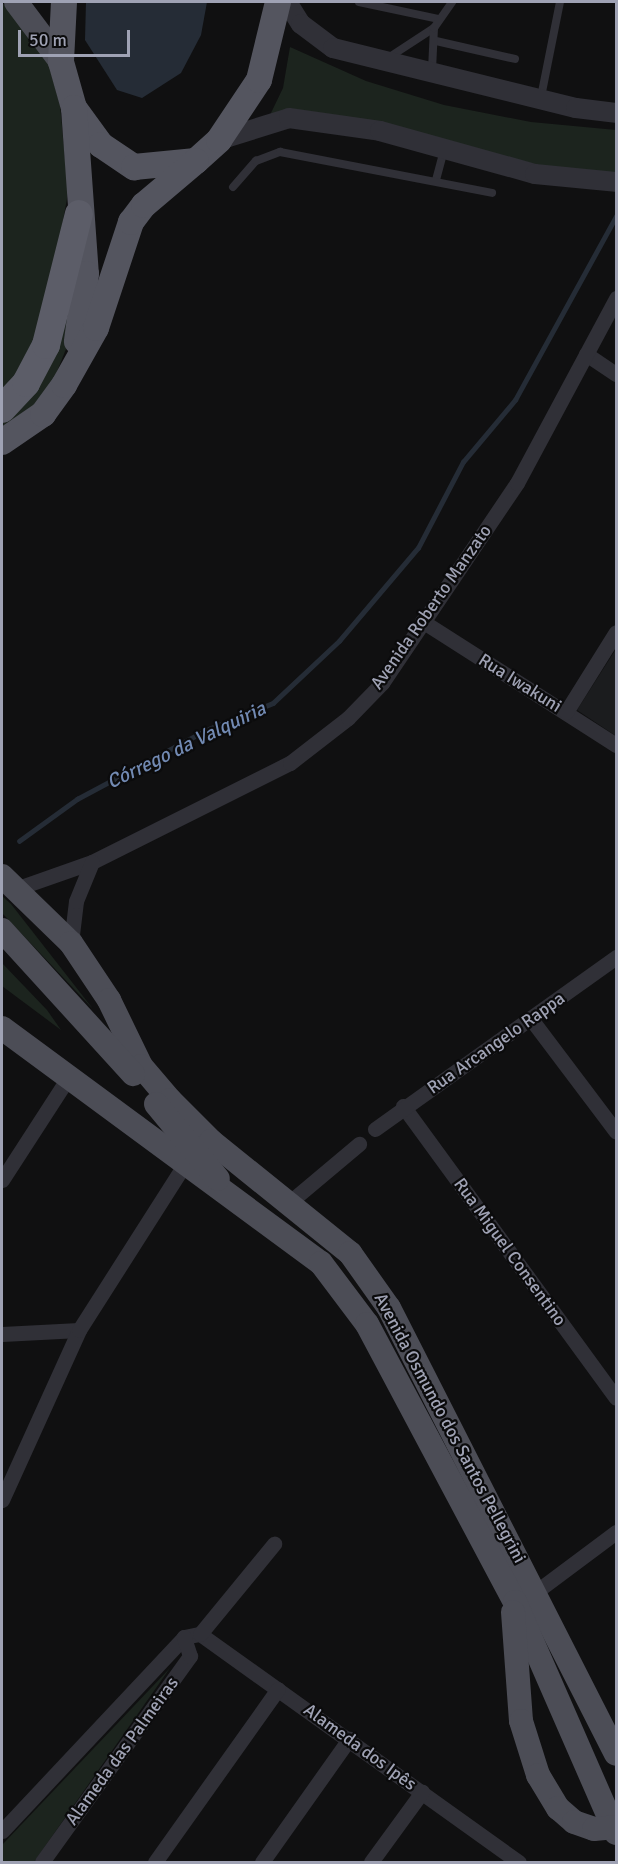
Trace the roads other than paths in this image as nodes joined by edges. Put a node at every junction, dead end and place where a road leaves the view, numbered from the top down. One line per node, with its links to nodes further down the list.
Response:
1 (16, 2): 13 (main road)
2 (64, 2): 13 (highway)
3 (278, 2): 18 (highway)
4 (287, 2): 12 (street)
5 (359, 2): 8 (lane)
6 (452, 2): 8 (lane)
7 (560, 2): 15 (lane)
8 (439, 19): 9 (lane)
9 (434, 28): 10 (lane); 12 (lane)
10 (436, 40): 11 (lane); 14 (lane)
11 (515, 59)
12 (385, 61): 14 (street)
13 (61, 62): 16 (highway)
14 (432, 72): 15 (street)
15 (540, 99): 17 (street)
16 (74, 108): 20 (highway); 25 (highway)
17 (616, 113)
18 (219, 140): 19 (street); 20 (highway)
19 (444, 149): 21 (lane); 22 (street)
20 (196, 161): 29 (highway)
21 (436, 180): 23 (lane); 24 (lane)
22 (616, 182)
23 (233, 187)
24 (492, 193)
25 (79, 214): 29 (highway); 30 (highway)
26 (616, 298): 27 (street, Avenida Roberto Manzato)
27 (586, 354): 28 (street); 32 (street, Avenida Roberto Manzato)
28 (616, 374)
29 (64, 385): 31 (highway)
30 (2, 409)
31 (2, 442)
32 (422, 621): 34 (street, Rua Iwakuni); 36 (street, Avenida Roberto Manzato)
33 (616, 632): 34 (street)
34 (566, 712): 35 (street, Rua Iwakuni)
35 (616, 745)
36 (92, 862): 37 (street, Avenida Roberto Manzato); 39 (street)
37 (10, 882): 39 (main road, Avenida Osmundo dos Santos Pellegrini)
38 (2, 930): 43 (main road)
39 (71, 943): 45 (main road, Avenida Osmundo dos Santos Pellegrini)
40 (616, 957): 41 (street, Rua Arcangelo Rappa)
41 (531, 1019): 46 (street, Rua Arcangelo Rappa); 48 (street)
42 (2, 1028): 44 (main road, Avenida Osmundo dos Santos Pellegrini)
43 (119, 1055): 45 (main road, Avenida Osmundo dos Santos Pellegrini); 53 (main road, Avenida Osmundo dos Santos Pellegrini)
44 (68, 1078): 50 (main road, Avenida Osmundo dos Santos Pellegrini); 51 (street)
45 (170, 1100): 52 (main road, Avenida Osmundo dos Santos Pellegrini)
46 (403, 1106): 47 (street, Rua Arcangelo Rappa); 56 (street, Rua Miguel Consentino)
47 (375, 1129)
48 (616, 1132)
49 (359, 1144): 52 (street)
50 (183, 1167): 53 (main road, Avenida Osmundo dos Santos Pellegrini); 54 (street)
51 (2, 1180)
52 (291, 1201): 60 (main road, Avenida Osmundo dos Santos Pellegrini)
53 (260, 1218): 61 (main road, Avenida Osmundo dos Santos Pellegrini)
54 (79, 1330): 55 (street); 57 (street)
55 (2, 1334)
56 (616, 1398)
57 (2, 1500)
58 (615, 1535): 60 (street)
59 (274, 1544): 62 (street)
60 (537, 1591): 61 (main road); 65 (main road, Avenida Osmundo dos Santos Pellegrini)
61 (515, 1602): 67 (main road, Avenida Osmundo dos Santos Pellegrini); 67 (main road)
62 (192, 1636): 63 (street, Alameda dos Ipês); 68 (street); 69 (street, Alameda das Palmeiras)
63 (278, 1689): 64 (street, Alameda dos Ipês); 70 (street)
64 (349, 1739): 66 (street, Alameda dos Ipês); 71 (street)
65 (616, 1754)
66 (422, 1792): 72 (street); 73 (street, Alameda dos Ipês)
67 (616, 1829)
68 (2, 1831)
69 (42, 1863)
70 (155, 1863)
71 (262, 1863)
72 (371, 1863)
73 (519, 1863)

